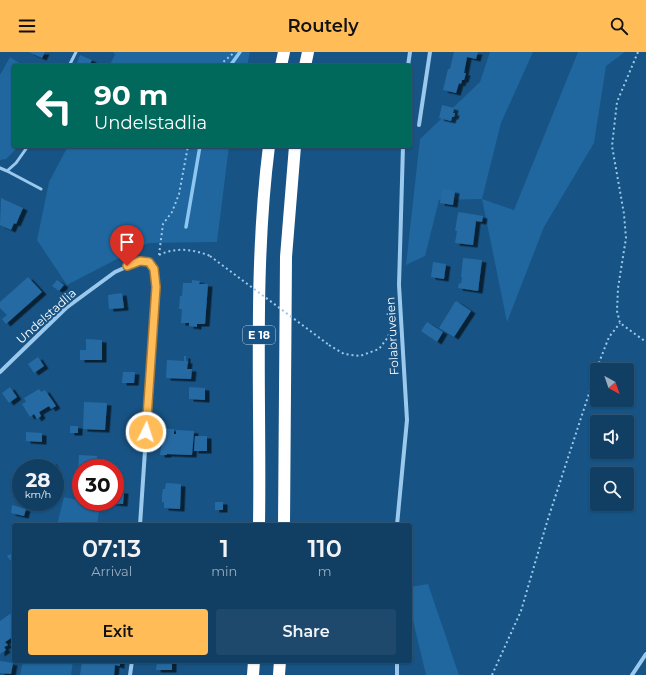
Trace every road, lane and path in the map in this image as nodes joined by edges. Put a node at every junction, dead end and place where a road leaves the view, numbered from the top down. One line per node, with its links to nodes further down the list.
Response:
1 (76, 52): 8 (lane)
2 (235, 52): 9 (path)
3 (284, 52): 10 (highway)
4 (308, 52): 11 (highway)
5 (410, 52): 12 (street)
6 (430, 52): 13 (street)
7 (638, 52): 25 (path)
8 (70, 64)
9 (222, 64)
10 (281, 64)
11 (305, 64)
12 (408, 64)
13 (419, 125)
14 (27, 148): 20 (lane)
15 (188, 148): 22 (path)
16 (269, 148): 29 (highway, E 18)
17 (295, 148): 30 (highway, E 18)
18 (403, 148): 24 (street, Folabruveien)
19 (0, 168): 20 (lane)
20 (8, 171): 21 (lane)
21 (41, 189)
22 (159, 255): 23 (path); 24 (path, bridge)
23 (149, 262): 27 (street, Undelstadlia); 28 (street)
24 (400, 316): 31 (street, Folabruveien)
25 (620, 323): 26 (path); 41 (path)
26 (646, 342)
27 (0, 372)
28 (140, 523)
29 (259, 523)
30 (284, 523)
31 (397, 523)
32 (646, 654): 42 (street)
33 (132, 663): 37 (street)
34 (254, 663): 38 (highway)
35 (280, 663): 39 (highway)
36 (397, 663): 40 (street)
37 (130, 675)
38 (253, 675)
39 (279, 675)
40 (396, 675)
41 (492, 675)
42 (632, 675)

